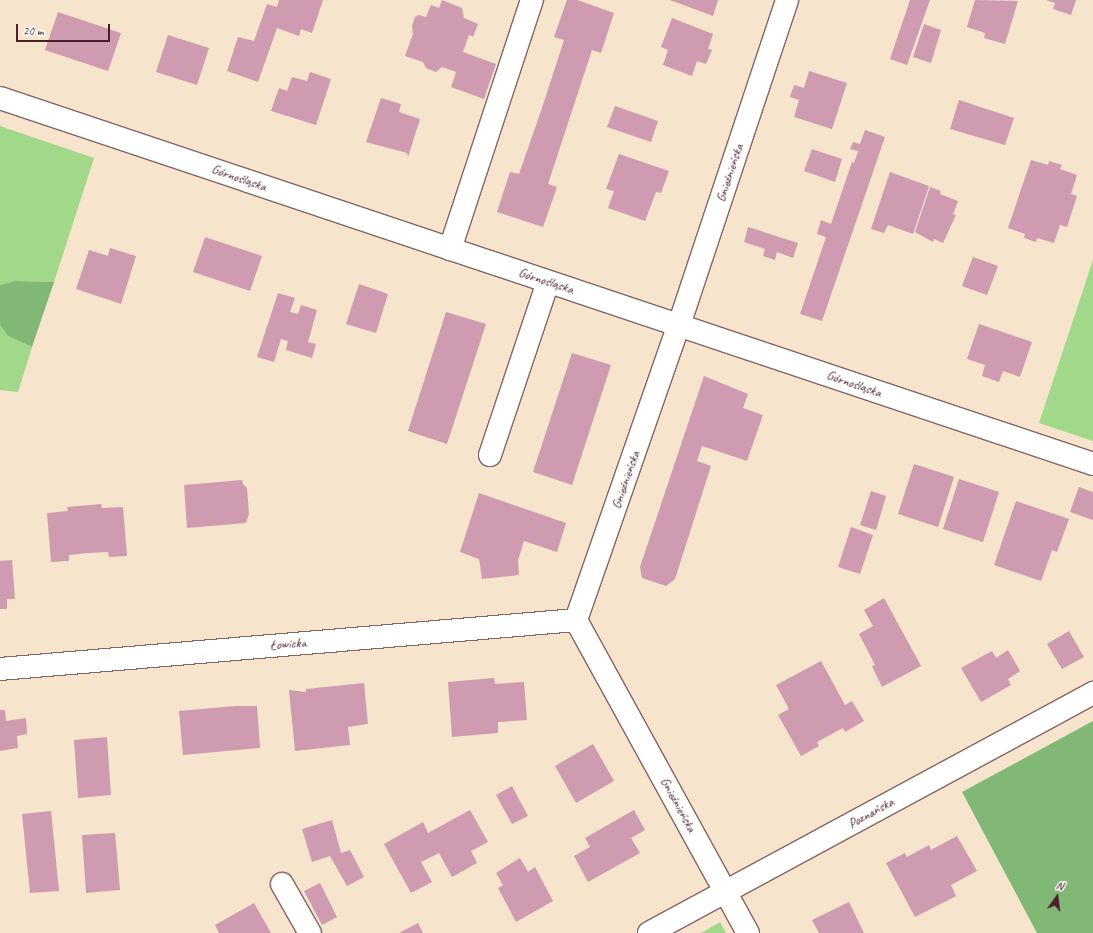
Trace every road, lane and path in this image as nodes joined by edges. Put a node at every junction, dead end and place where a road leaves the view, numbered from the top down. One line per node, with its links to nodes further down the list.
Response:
1 (532, 0): 4 (street)
2 (786, 0): 6 (street, Gnieźnieńska)
3 (0, 98): 4 (street, Górnośląska)
4 (450, 249): 5 (street, Górnośląska)
5 (548, 282): 6 (street, Górnośląska); 7 (street)
6 (679, 325): 8 (street, Górnośląska); 9 (street, Gnieźnieńska)
7 (490, 455)
8 (1093, 464)
9 (576, 620): 10 (street, Łowicka); 13 (street, Gnieźnieńska)
10 (0, 669)
11 (1093, 693): 13 (street, Poznańska)
12 (282, 884): 14 (street)
13 (726, 892): 15 (street, Poznańska); 16 (street, Gnieźnieńska)
14 (310, 933)
15 (649, 933)
16 (748, 933)

